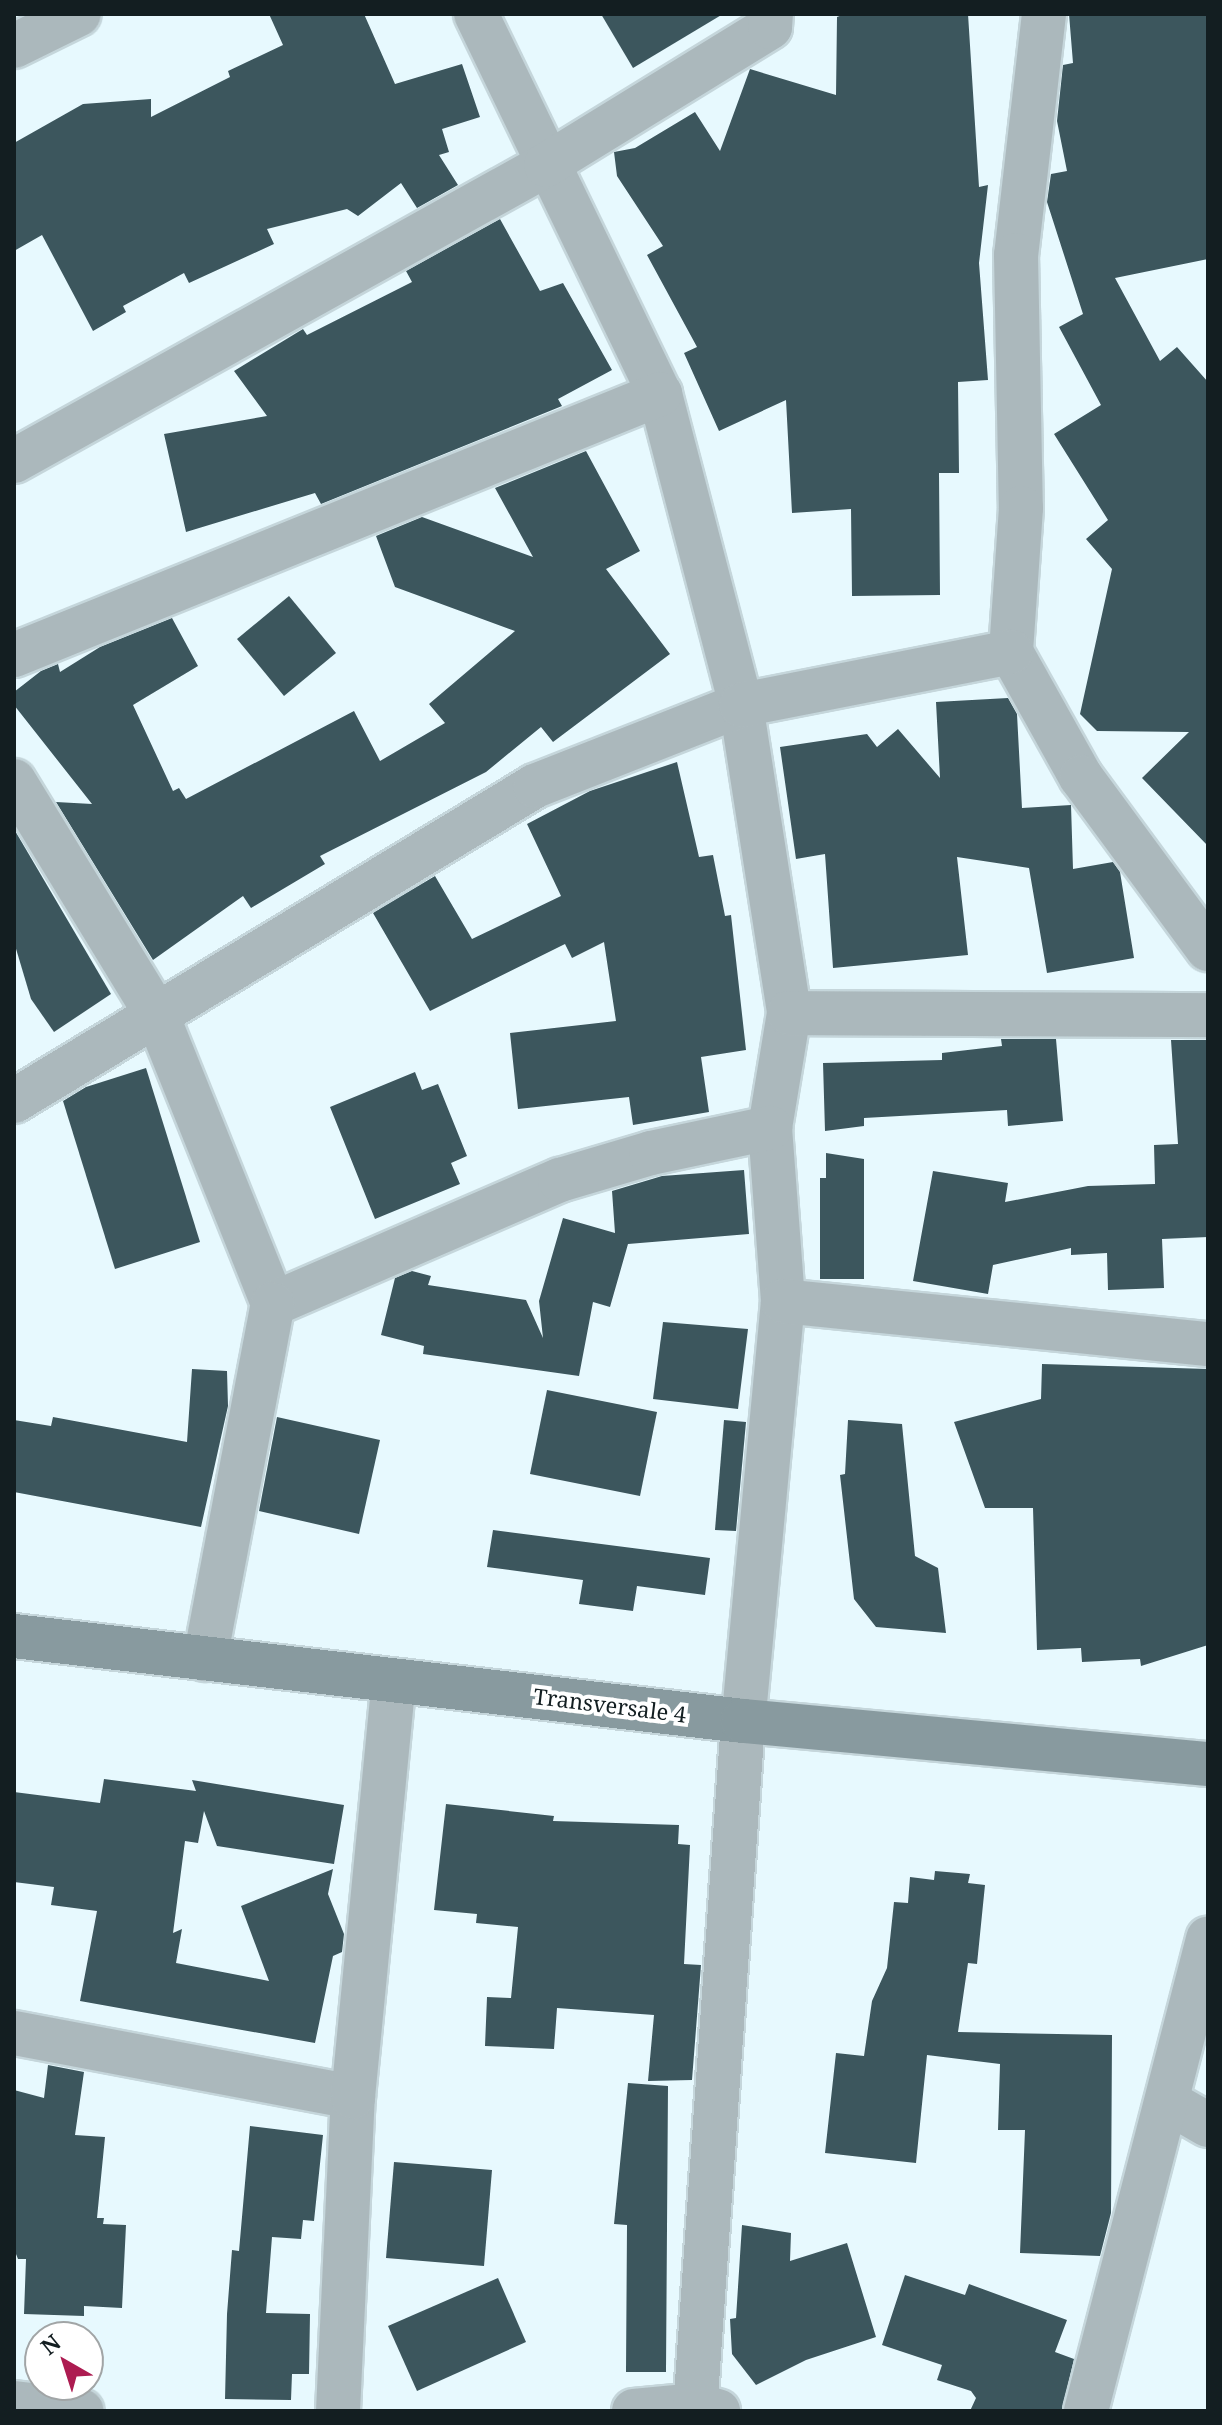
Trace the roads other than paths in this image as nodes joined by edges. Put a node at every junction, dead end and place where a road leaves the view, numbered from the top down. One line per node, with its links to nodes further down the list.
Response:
1 (79, 14): 5 (street)
2 (476, 14): 6 (street)
3 (771, 14): 6 (street)
4 (1044, 14): 9 (street)
5 (14, 46)
6 (546, 165): 7 (street); 8 (street)
7 (660, 394): 10 (street); 11 (street)
8 (14, 461)
9 (1011, 652): 11 (street); 13 (street)
10 (14, 655)
11 (741, 705): 14 (street); 15 (street)
12 (14, 781): 15 (street)
13 (1208, 949)
14 (789, 1013): 16 (street); 18 (street)
15 (157, 1015): 17 (street); 20 (street)
16 (1208, 1015)
17 (14, 1101)
18 (770, 1128): 19 (street); 20 (street)
19 (783, 1301): 21 (street); 25 (street)
20 (273, 1304): 23 (street)
21 (1208, 1344)
22 (14, 1636): 23 (main road, Transversale 4)
23 (205, 1659): 24 (main road, Transversale 4)
24 (394, 1681): 25 (main road, Transversale 4); 29 (street)
25 (743, 1721): 26 (main road, Transversale 4); 33 (street)
26 (1208, 1764)
27 (1208, 1938): 30 (street)
28 (14, 2033): 29 (street)
29 (353, 2097): 35 (street)
30 (1168, 2102): 31 (street); 37 (street)
31 (1208, 2125)
32 (14, 2403): 34 (street)
33 (703, 2409): 36 (street)
34 (82, 2411)
35 (338, 2411)
36 (634, 2411)
37 (1086, 2411)

